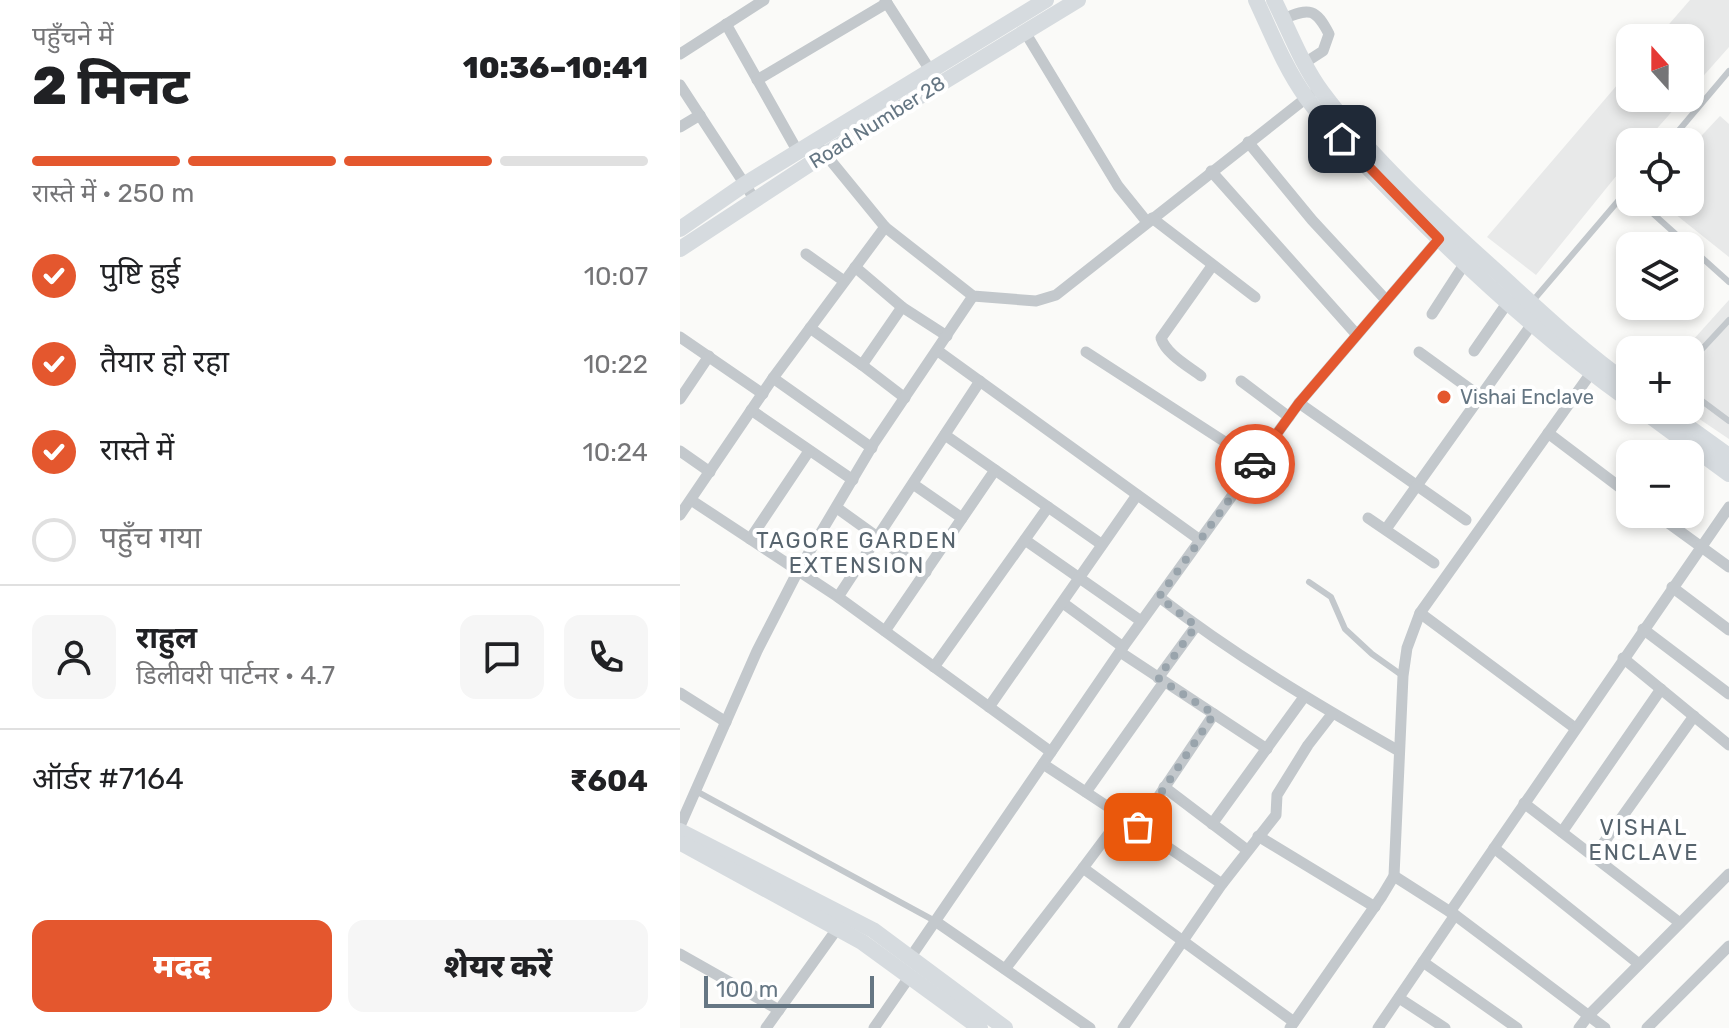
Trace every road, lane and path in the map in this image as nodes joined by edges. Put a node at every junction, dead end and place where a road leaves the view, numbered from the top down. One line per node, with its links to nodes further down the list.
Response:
1 (764, 0): 8 (street)
2 (1046, 0): 13 (street, Road Number 28)
3 (1078, 0): 9 (street, Road Number 28)
4 (1256, 0): 18 (street)
5 (1274, 0): 7 (street)
6 (886, 1): 13 (street); 14 (street)
7 (1283, 19): 11 (street); 11 (street)
8 (726, 24): 10 (street); 14 (street)
9 (1025, 32): 13 (street, Road Number 28); 30 (street)
10 (680, 54)
11 (1306, 62): 18 (street)
12 (1729, 71): 15 (lane)
13 (934, 78): 23 (street, Road Number 28)
14 (757, 80): 24 (street)
15 (1720, 81): 17 (lane); 21 (lane)
16 (680, 85): 19 (street)
17 (1729, 89)
18 (1314, 94): 22 (street); 34 (street); 49 (street)
19 (700, 115): 20 (street); 26 (street)
20 (680, 127)
21 (1681, 128)
22 (1248, 142): 25 (street); 45 (street)
23 (820, 147): 24 (street, Road Number 28); 27 (street, Road Number 28); 31 (street)
24 (798, 152): 26 (street, Road Number 28)
25 (1211, 171): 30 (street); 52 (street)
26 (745, 184): 27 (street); 32 (street, Road Number 28)
27 (755, 200): 35 (street, Road Number 28)
28 (1616, 207): 49 (lane)
29 (1656, 216): 33 (lane)
30 (1150, 220): 39 (street); 43 (street)
31 (885, 227): 40 (street); 43 (street)
32 (680, 229)
33 (1673, 232)
34 (1439, 239): 38 (street); 45 (street)
35 (680, 249)
36 (806, 254): 41 (street)
37 (1704, 260): 42 (lane)
38 (1465, 263): 46 (street); 48 (street)
39 (1212, 266): 44 (street); 63 (street)
40 (855, 267): 41 (street); 47 (street)
41 (844, 281): 51 (street)
42 (1729, 282)
43 (973, 296): 53 (street)
44 (1255, 297)
45 (1386, 300): 52 (street)
46 (1508, 302): 49 (street); 57 (street)
47 (902, 307): 53 (street); 61 (street)
48 (1432, 314)
49 (1529, 315): 62 (street); 70 (street)
50 (1729, 320): 55 (lane)
51 (810, 328): 61 (street); 64 (street)
52 (1357, 335): 74 (street)
53 (947, 336): 56 (street)
54 (680, 337): 60 (street)
55 (1704, 347)
56 (938, 351): 66 (street); 71 (street)
57 (1474, 351)
58 (1086, 352): 86 (street)
59 (1419, 352): 70 (street)
60 (709, 356): 69 (street); 72 (street)
61 (862, 365): 71 (street)
62 (1595, 368): 65 (street); 68 (street); 80 (street)
63 (1201, 376)
64 (773, 378): 69 (street); 82 (street)
65 (1616, 378)
66 (980, 381): 81 (street); 94 (street)
67 (1241, 381): 76 (street)
68 (1616, 388)
69 (763, 394): 75 (street)
70 (1481, 397): 93 (street)
71 (905, 398): 82 (street)
72 (680, 399)
73 (1704, 402): 77 (lane)
74 (1299, 403): 76 (street); 93 (street)
75 (751, 410): 84 (street); 88 (street)
76 (1289, 417): 86 (street)
77 (1729, 421)
78 (1661, 424): 89 (street)
79 (1684, 424): 85 (street)
80 (1548, 433): 92 (street); 121 (street)
81 (945, 435): 87 (street); 91 (street)
82 (872, 448): 90 (street)
83 (680, 451): 88 (street)
84 (809, 451): 90 (street); 106 (street)
85 (1729, 456)
86 (1256, 462): 108 (street)
87 (995, 470): 96 (street); 100 (street)
88 (710, 472): 95 (street)
89 (1729, 474)
90 (853, 480): 98 (street)
91 (913, 484): 100 (street); 105 (street)
92 (1616, 484)
93 (1417, 486): 102 (street); 104 (street)
94 (1137, 495): 108 (street); 109 (street)
95 (691, 500): 99 (street); 106 (street)
96 (1048, 507): 107 (street); 109 (street)
97 (1729, 507): 110 (street)
98 (837, 508): 105 (street); 113 (street)
99 (680, 515)
100 (962, 518): 114 (street)
101 (1368, 518): 104 (street)
102 (1466, 520)
103 (1675, 528): 110 (street)
104 (1386, 529): 111 (street)
105 (876, 538): 114 (street); 118 (street)
106 (750, 539): 113 (street)
107 (1025, 540): 115 (street); 129 (street)
108 (1200, 540): 119 (street)
109 (1101, 544): 115 (street)
110 (1700, 547): 112 (street); 117 (street)
111 (1434, 563)
112 (1729, 567)
113 (798, 571): 118 (street); 140 (street)
114 (926, 572): 126 (street)
115 (1079, 578): 120 (street); 122 (street)
116 (1309, 582): 130 (lane)
117 (1672, 587): 124 (street); 125 (street)
118 (838, 597): 126 (street)
119 (1159, 597): 122 (street); 123 (street)
120 (1063, 603): 127 (street); 136 (street)
121 (1420, 613): 130 (street); 141 (street)
122 (1141, 621): 127 (street)
123 (1196, 626): 131 (street); 135 (street)
124 (1643, 629): 128 (street); 134 (street)
125 (1729, 630)
126 (885, 631): 129 (street)
127 (1121, 649): 131 (street); 145 (street)
128 (1623, 658): 132 (street); 141 (street)
129 (934, 667): 136 (street)
130 (1403, 676): 144 (street)
131 (1161, 680): 137 (street); 149 (street)
132 (1661, 689): 139 (street); 155 (street)
133 (680, 693): 140 (street)
134 (1729, 694)
135 (1304, 697): 138 (street); 143 (street)
136 (989, 707): 145 (street)
137 (1214, 714): 143 (street); 147 (street)
138 (1332, 714): 144 (street); 156 (street)
139 (1694, 716): 142 (street); 160 (street)
140 (726, 722): 148 (street)
141 (1575, 728): 150 (street)
142 (1729, 745)
143 (1267, 749): 152 (street)
144 (1399, 751): 163 (street)
145 (1051, 752): 146 (street)
146 (1043, 764): 149 (street); 167 (street)
147 (1164, 787): 152 (street); 153 (street)
148 (696, 791): 154 (street); 167 (lane)
149 (1086, 792): 151 (street)
150 (1524, 803): 155 (street); 158 (street)
151 (1122, 816): 153 (street); 161 (street)
152 (1212, 824): 159 (street)
153 (1138, 827): 164 (street)
154 (680, 828): 173 (street)
155 (1562, 832): 160 (street)
156 (1258, 836): 159 (street); 165 (street)
157 (680, 842): 169 (street)
158 (1494, 848): 166 (street); 175 (street)
159 (1247, 850): 164 (street)
160 (1595, 855): 168 (street)
161 (1083, 868): 170 (street); 176 (street)
162 (1729, 874): 168 (street)
163 (1394, 876): 165 (street); 166 (street)
164 (1222, 884): 170 (street)
165 (1375, 907): 181 (street)
166 (1453, 913): 174 (street); 180 (street)
167 (935, 921): 173 (street); 176 (street)
168 (1680, 923): 175 (street)
169 (837, 929): 177 (street); 179 (street)
170 (1183, 940): 181 (street); 187 (street)
171 (1729, 946): 193 (street)
172 (680, 954): 179 (street)
173 (910, 958): 185 (street)
174 (1423, 962): 178 (street); 190 (street)
175 (1639, 964): 180 (street)
176 (1005, 969): 186 (street)
177 (910, 976): 183 (street); 184 (street)
178 (1399, 998): 188 (street); 189 (street)
179 (779, 1010): 182 (street)
180 (1589, 1015): 191 (street); 192 (street)
181 (1292, 1025)
182 (766, 1028)
183 (874, 1028)
184 (980, 1028)
185 (1005, 1028)
186 (1090, 1028)
187 (1123, 1028)
188 (1378, 1028)
189 (1445, 1028)
190 (1517, 1028)
191 (1579, 1028)
192 (1605, 1028)
193 (1647, 1028)

